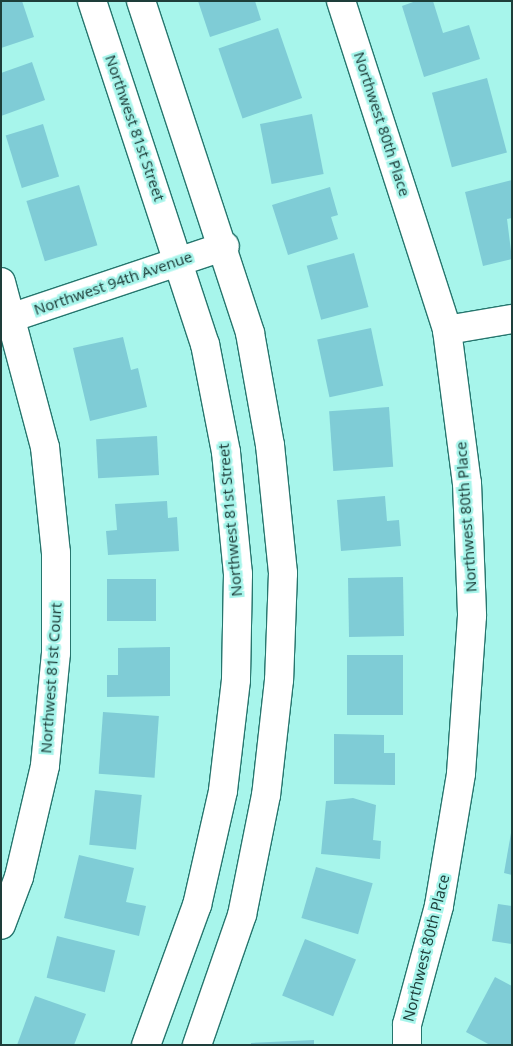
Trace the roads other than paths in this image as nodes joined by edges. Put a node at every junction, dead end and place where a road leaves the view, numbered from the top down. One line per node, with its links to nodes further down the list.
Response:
1 (92, 1): 5 (street, Northwest 81st Street)
2 (141, 1): 4 (street)
3 (341, 1): 9 (street, Northwest 80th Place)
4 (224, 246): 5 (street, Northwest 94th Avenue); 12 (street)
5 (180, 261): 7 (street, Northwest 94th Avenue); 11 (street, Northwest 81st Street)
6 (1, 282): 7 (street, Northwest 81st Court)
7 (7, 319): 10 (street, Northwest 81st Court)
8 (512, 319): 9 (street)
9 (448, 330): 13 (street, Northwest 80th Place)
10 (1, 925)
11 (146, 1045)
12 (197, 1045)
13 (407, 1045)

